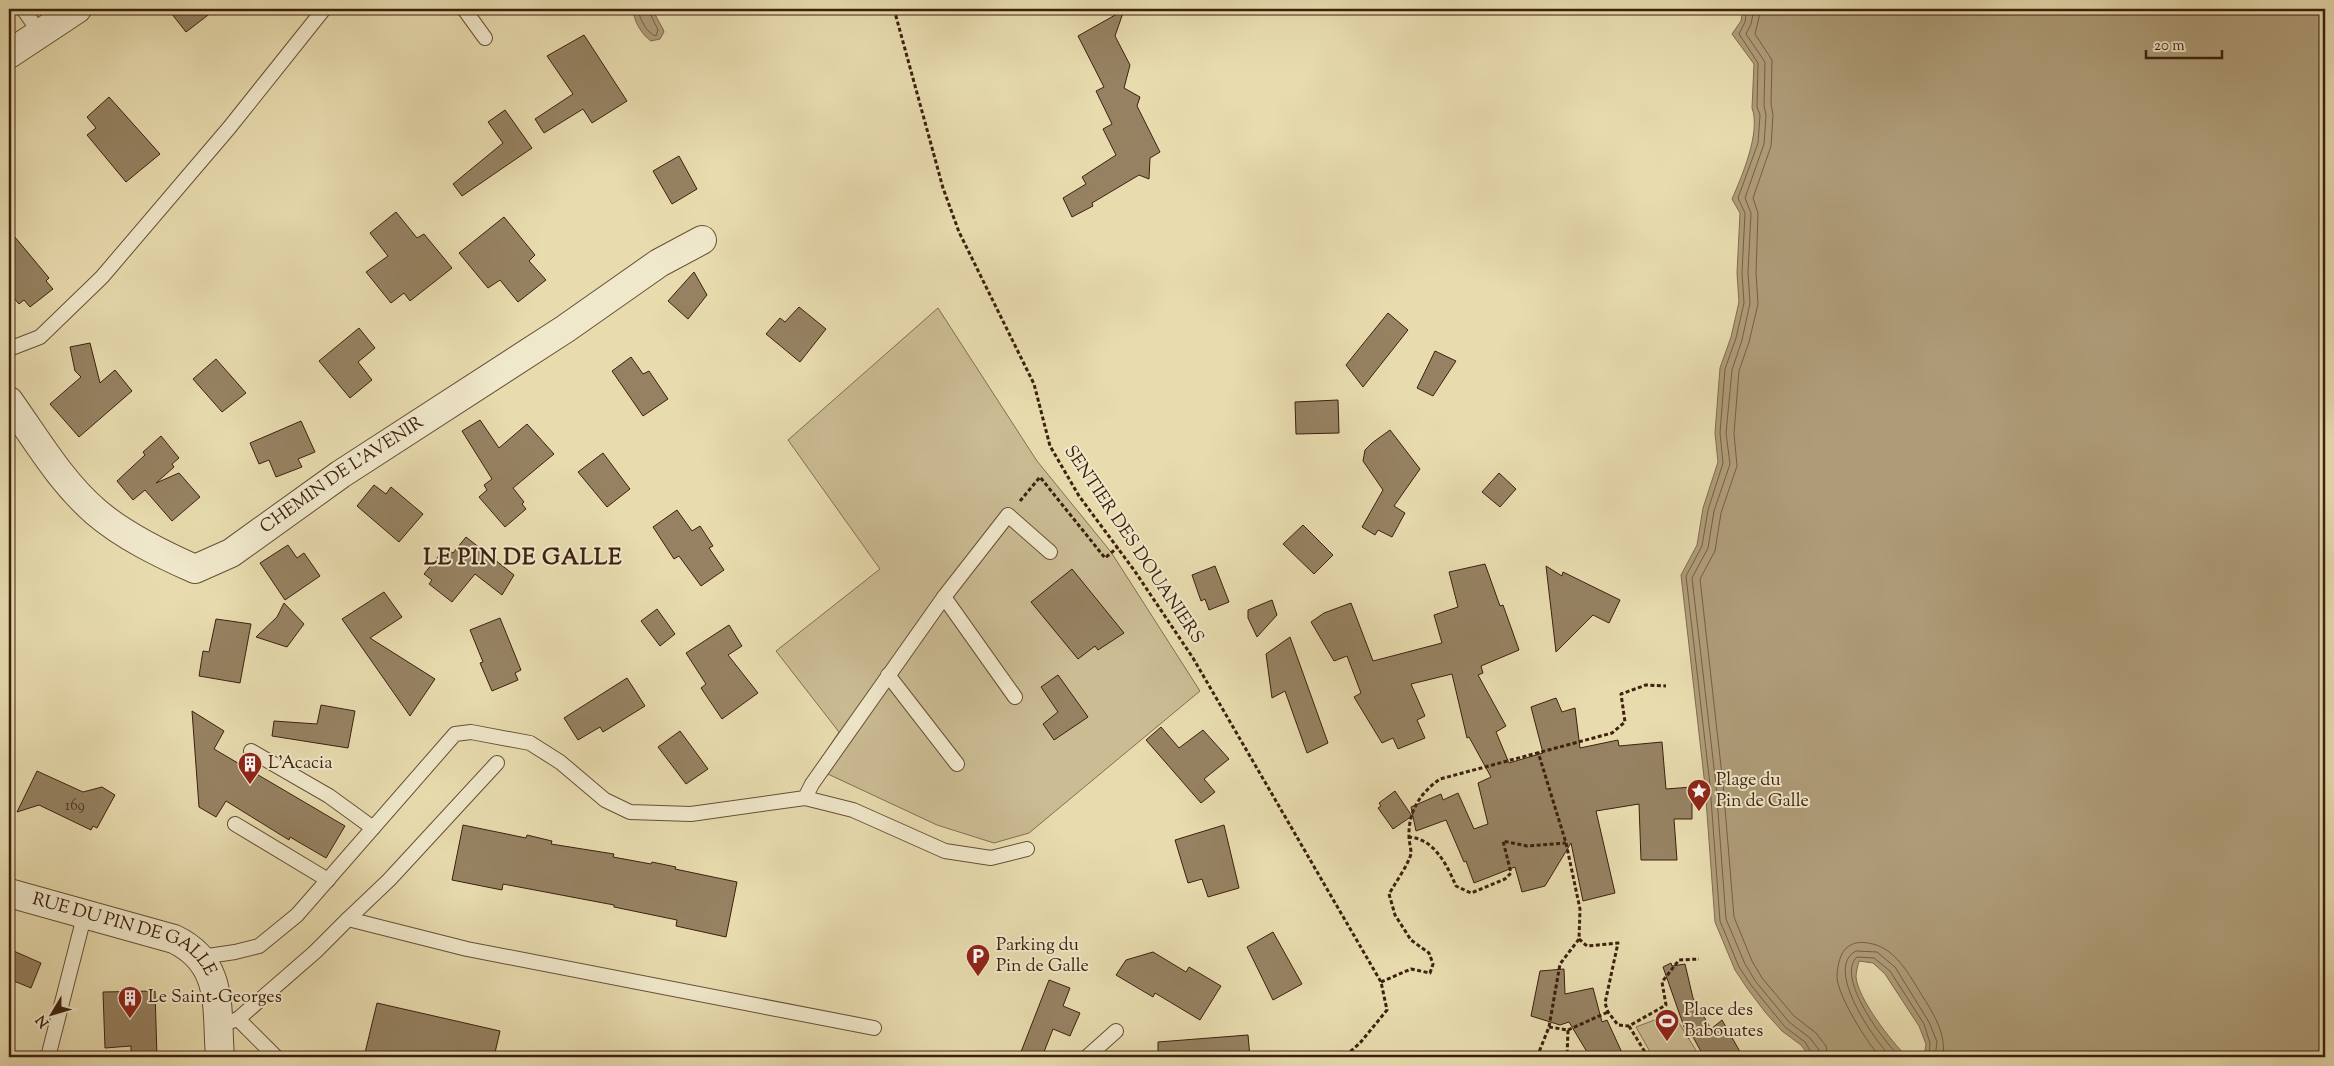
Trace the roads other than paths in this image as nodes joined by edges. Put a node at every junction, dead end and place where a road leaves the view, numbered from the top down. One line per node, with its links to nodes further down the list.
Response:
1 (23, 9): 5 (lane)
2 (77, 9): 5 (street)
3 (324, 9): 9 (lane)
4 (464, 9): 6 (lane)
5 (40, 33): 7 (street)
6 (486, 38)
7 (9, 54)
8 (702, 240): 10 (street, CHEMIN DE L'AVENIR)
9 (9, 349)
10 (9, 401)
11 (1050, 552): 12 (lane)
12 (944, 597): 13 (lane); 14 (lane)
13 (888, 676): 17 (lane); 18 (lane)
14 (1015, 697)
15 (252, 750): 20 (lane)
16 (497, 763): 25 (lane)
17 (957, 764)
18 (805, 798): 20 (lane); 21 (lane)
19 (235, 824): 22 (lane)
20 (373, 828): 22 (lane)
21 (1027, 849)
22 (328, 880): 26 (lane)
23 (9, 893): 24 (street, RUE DU PIN DE GALLE)
24 (85, 913): 26 (street, RUE DU PIN DE GALLE); 30 (lane)
25 (348, 919): 27 (lane); 28 (lane)
26 (201, 957): 27 (street, RUE DU PIN DE GALLE)
27 (228, 1022): 31 (street, RUE DU PIN DE GALLE); 32 (lane)
28 (874, 1028)
29 (1116, 1031): 33 (lane)
30 (48, 1057)
31 (220, 1057)
32 (276, 1057)
33 (1087, 1057)

